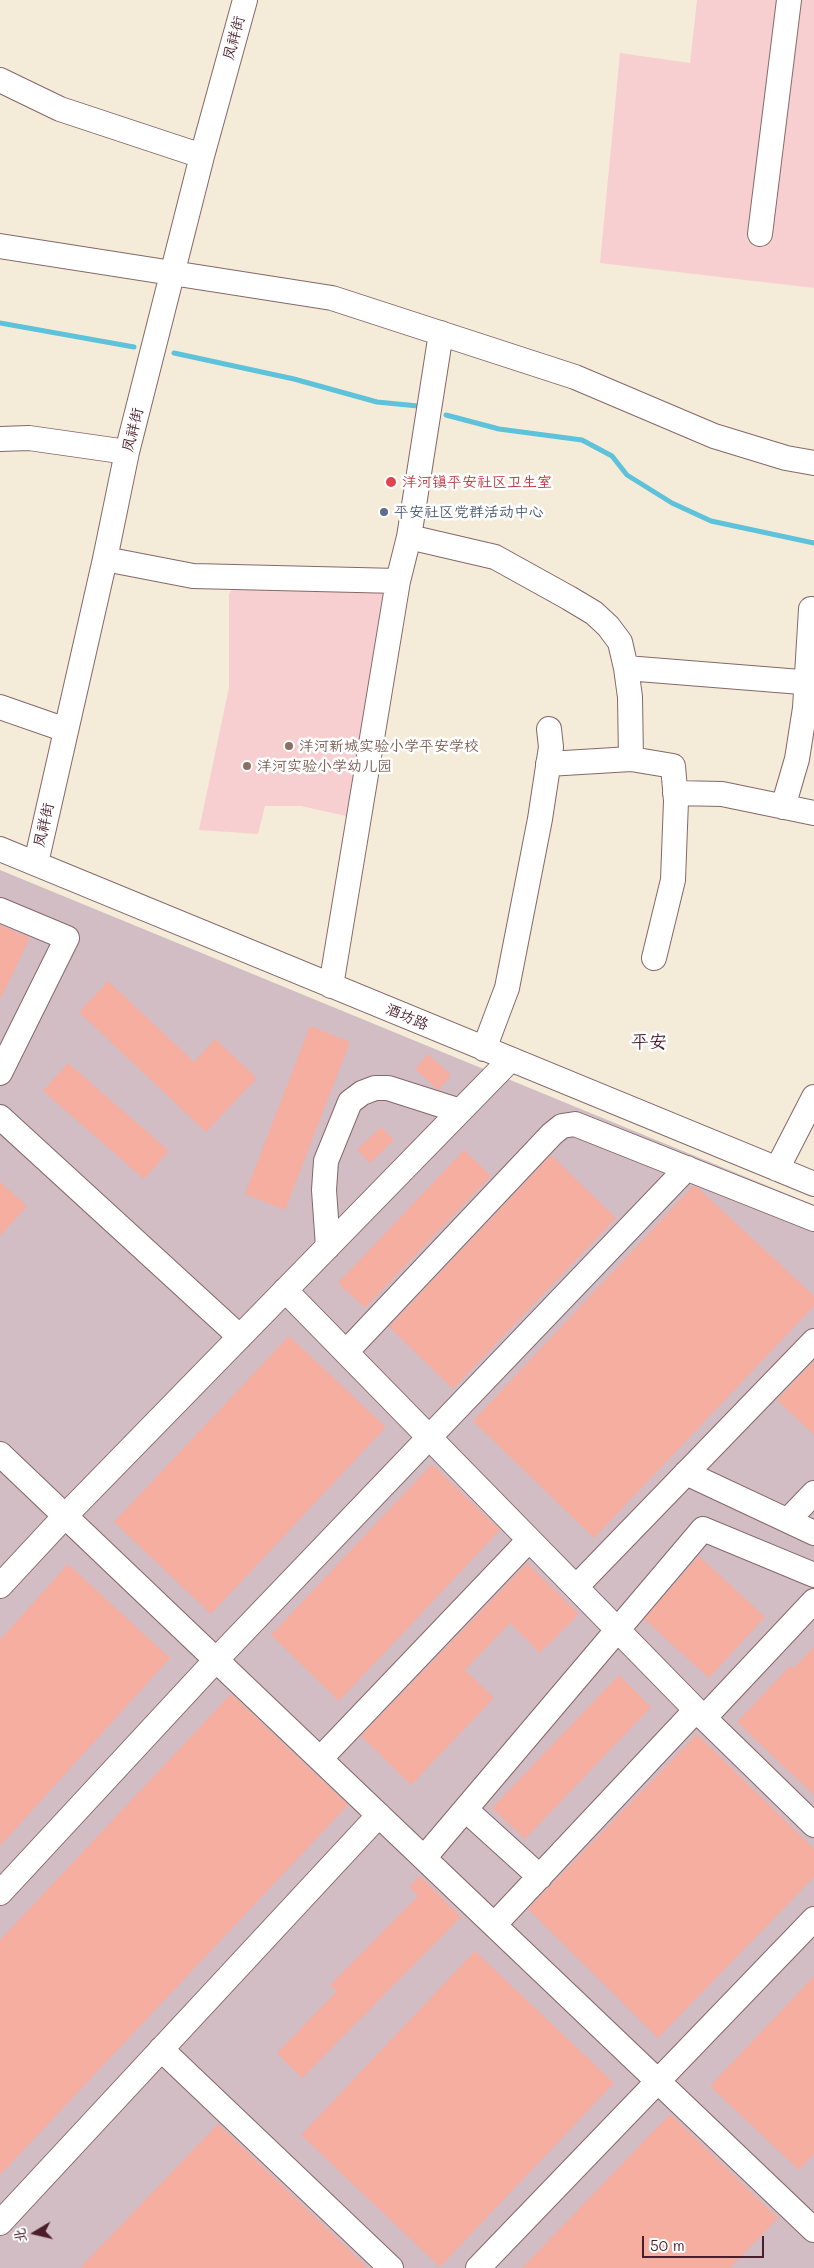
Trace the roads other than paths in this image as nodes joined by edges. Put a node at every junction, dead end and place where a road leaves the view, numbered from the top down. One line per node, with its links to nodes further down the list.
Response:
1 (244, 0): 4 (street, 凤祥街)
2 (789, 0): 5 (street)
3 (0, 80): 4 (street)
4 (202, 156): 7 (street, 凤祥街)
5 (760, 234)
6 (0, 246): 7 (street)
7 (172, 272): 8 (street); 10 (street, 凤祥街)
8 (440, 333): 11 (street); 12 (street)
9 (0, 438): 10 (street)
10 (127, 452): 13 (street, 凤祥街)
11 (814, 463)
12 (408, 538): 14 (street); 16 (street)
13 (105, 559): 14 (street); 20 (street, 凤祥街)
14 (398, 581): 30 (street)
15 (811, 609): 17 (street)
16 (626, 668): 17 (street); 21 (street)
17 (810, 682): 24 (street)
18 (0, 707): 20 (street)
19 (549, 729): 22 (street)
20 (66, 730): 27 (street, 凤祥街)
21 (631, 759): 22 (street); 23 (street)
22 (548, 764): 31 (street)
23 (675, 793): 24 (street); 29 (street)
24 (782, 807): 25 (street)
25 (814, 813)
26 (0, 849): 27 (street, 酒坊路)
27 (36, 863): 30 (street, 酒坊路)
28 (0, 910): 33 (street)
29 (654, 958)
30 (331, 986): 31 (street, 酒坊路)
31 (484, 1049): 32 (street, 酒坊路)
32 (510, 1060): 35 (street); 38 (street, 酒坊路)
33 (0, 1073)
34 (814, 1097): 38 (street)
35 (460, 1112): 41 (street); 41 (street)
36 (0, 1117): 43 (street)
37 (686, 1168): 40 (street); 45 (street); 46 (street)
38 (777, 1169): 39 (street, 酒坊路)
39 (814, 1184)
40 (814, 1219)
41 (328, 1246): 42 (street)
42 (285, 1290): 43 (street); 45 (street)
43 (240, 1337): 50 (street)
44 (814, 1341): 48 (street)
45 (346, 1352): 46 (street)
46 (429, 1437): 53 (street); 59 (street)
47 (0, 1454): 50 (street)
48 (686, 1473): 51 (street); 56 (street)
49 (814, 1493): 51 (street)
50 (65, 1516): 55 (street); 59 (street)
51 (788, 1520): 52 (street)
52 (814, 1532)
53 (529, 1540): 56 (street); 61 (street)
54 (814, 1575): 58 (street)
55 (0, 1586)
56 (576, 1587): 58 (street)
57 (814, 1601): 60 (street)
58 (618, 1631): 60 (street); 62 (street)
59 (216, 1660): 61 (street); 67 (street)
60 (700, 1714): 64 (street); 66 (street)
61 (320, 1759): 63 (street)
62 (466, 1810): 65 (street); 66 (street)
63 (379, 1815): 65 (street); 70 (street)
64 (814, 1825)
65 (424, 1858): 69 (street)
66 (540, 1877): 69 (street)
67 (2, 1887)
68 (814, 1919): 71 (street)
69 (494, 1925): 71 (street)
70 (161, 2049): 72 (street); 74 (street)
71 (658, 2081): 73 (street); 75 (street)
72 (0, 2223)
73 (814, 2230)
74 (391, 2268)
75 (478, 2268)

